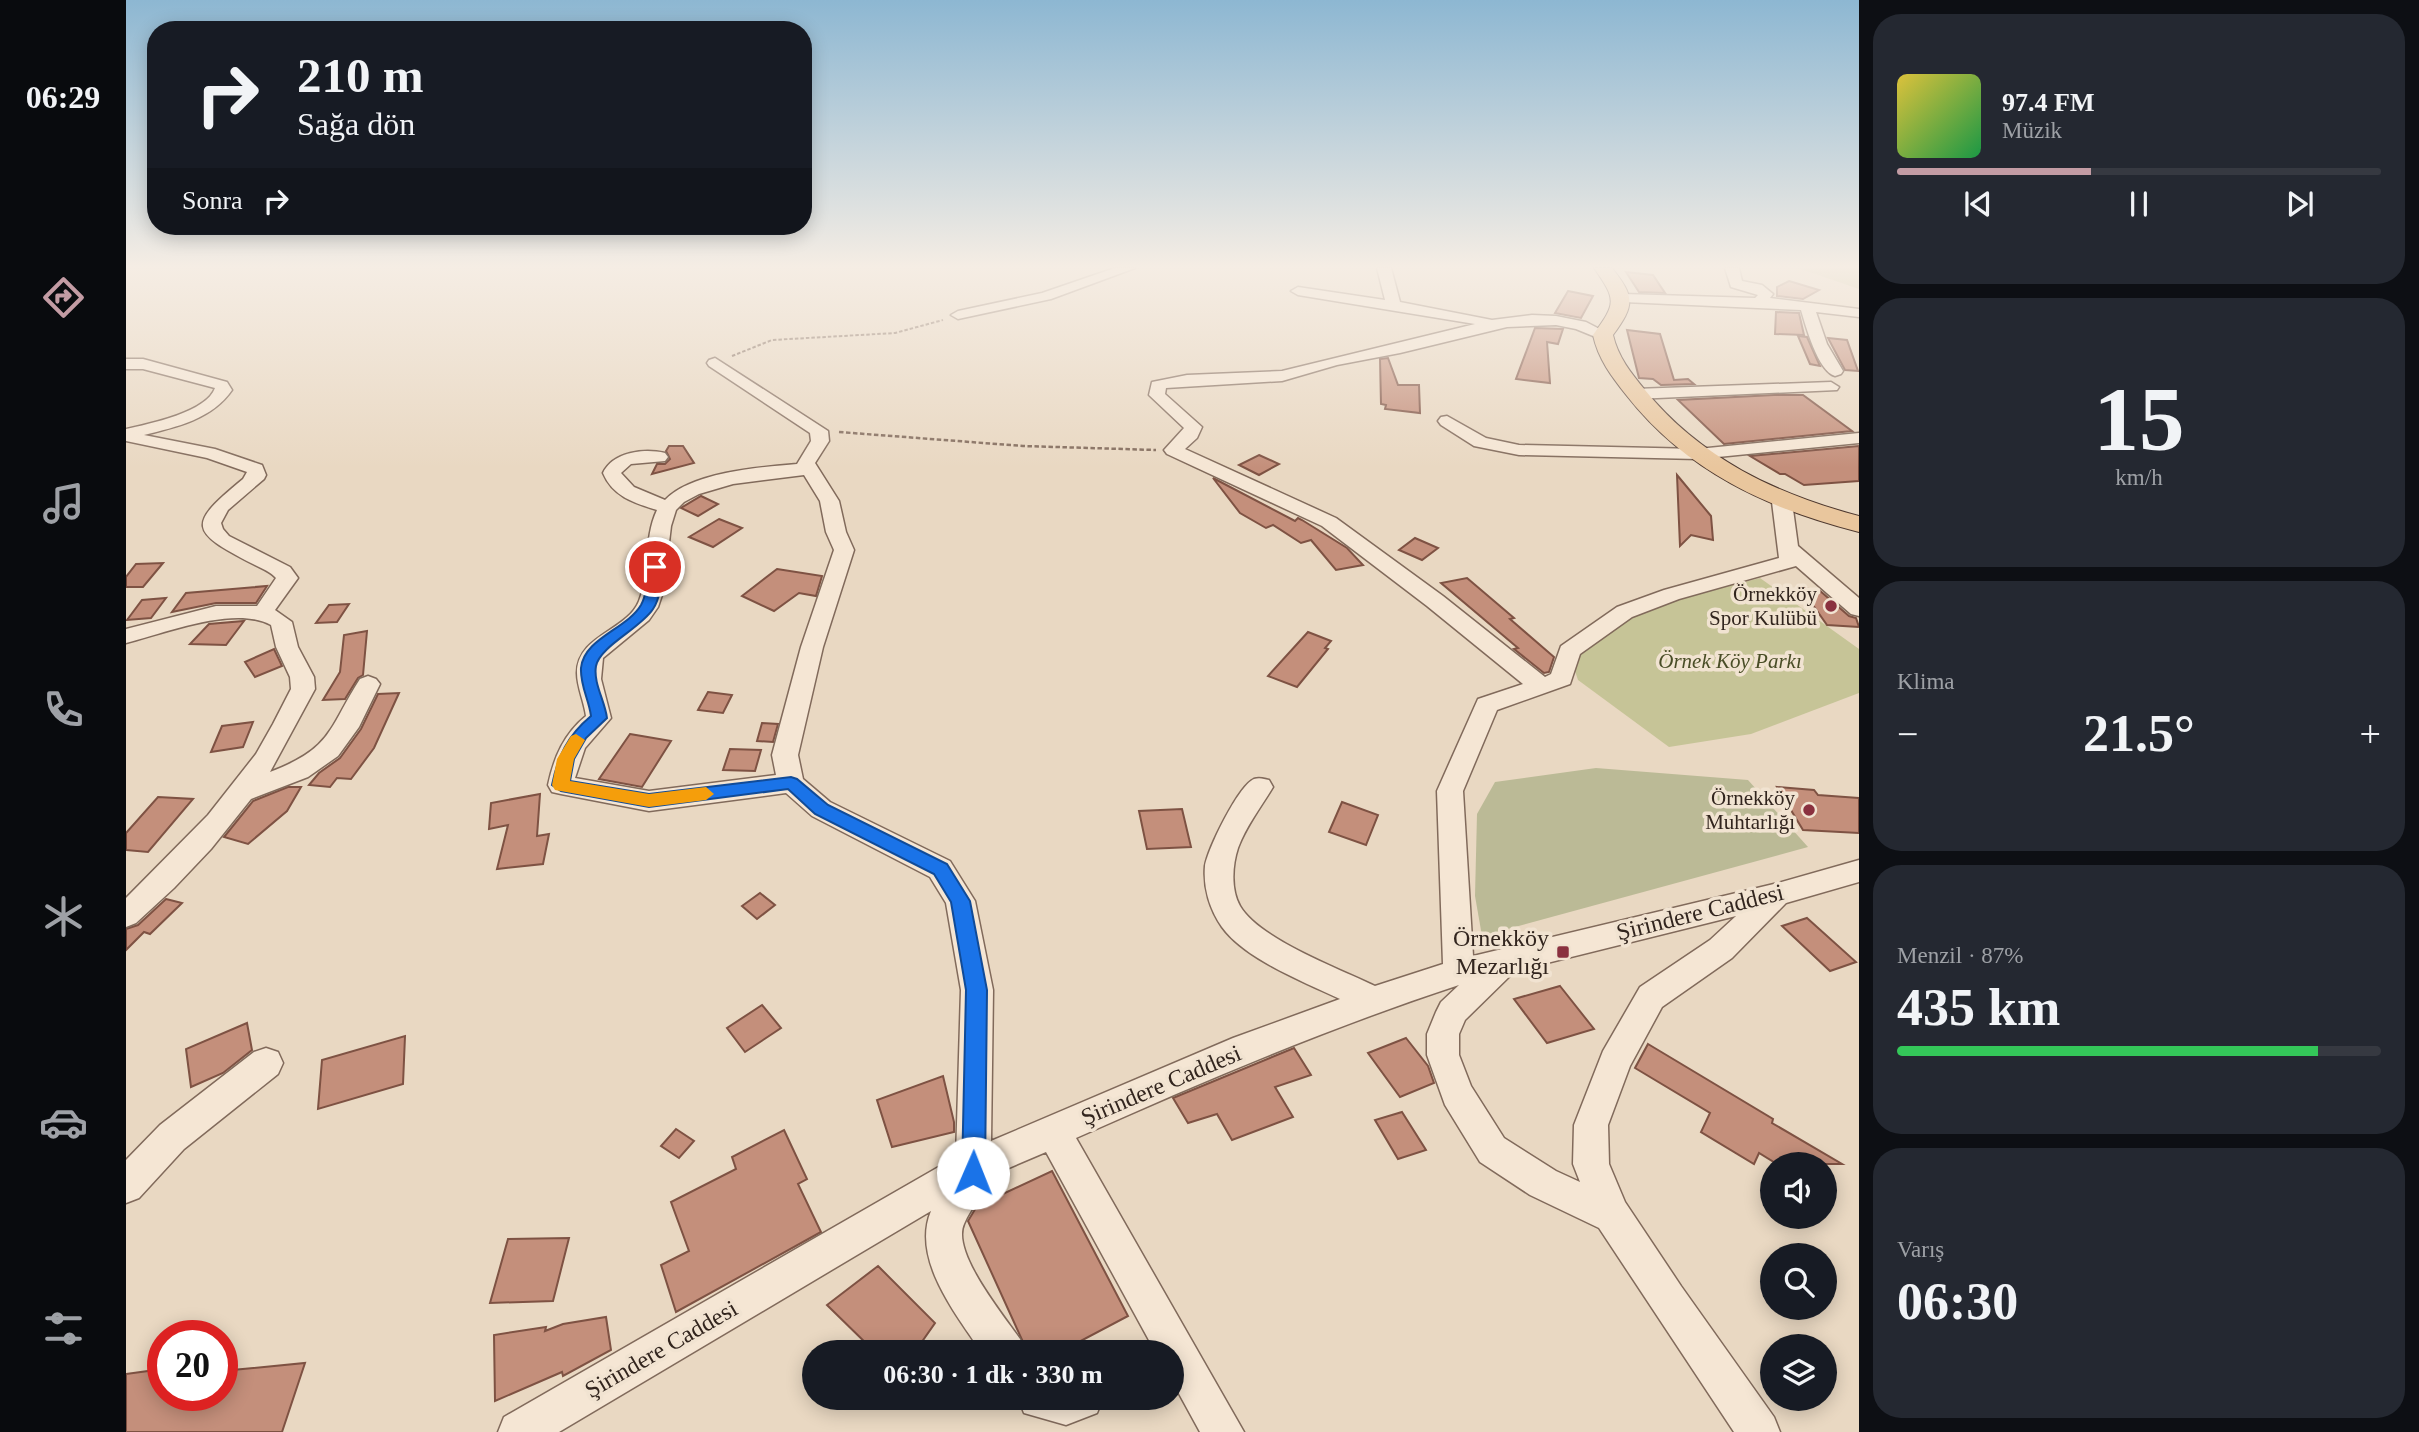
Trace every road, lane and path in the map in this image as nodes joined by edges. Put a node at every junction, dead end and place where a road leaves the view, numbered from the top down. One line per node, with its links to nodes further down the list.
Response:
1 (863, 335): 5 (path)
2 (1446, 335): 12 (street)
3 (1603, 335): 7 (main road)
4 (1816, 335): 7 (street)
5 (715, 363): 9 (street)
6 (126, 364): 10 (street)
7 (1635, 394): 13 (main road)
8 (1447, 421): 13 (street)
9 (819, 431): 12 (path); 15 (street)
10 (126, 435): 21 (street)
11 (1859, 438): 13 (street)
12 (1173, 450): 24 (street)
13 (1698, 454): 16 (main road)
14 (659, 457): 17 (street)
15 (808, 469): 17 (street); 25 (street)
16 (1782, 502): 18 (main road); 19 (street)
17 (668, 507): 25 (street)
18 (1859, 524)
19 (1788, 548): 20 (street); 24 (street)
20 (1859, 609)
21 (263, 612): 22 (street); 27 (street)
22 (126, 636)
23 (368, 684): 27 (street)
24 (1541, 686): 32 (street)
25 (791, 783): 36 (street)
26 (1260, 787): 33 (street)
27 (239, 793): 30 (street)
28 (1859, 871): 29 (street, Şirindere Caddesi)
29 (1778, 894): 31 (street, Şirindere Caddesi); 38 (street)
30 (126, 915)
31 (1505, 960): 32 (street, Şirindere Caddesi); 38 (street)
32 (1459, 972): 33 (street, Şirindere Caddesi)
33 (1373, 1000): 35 (street, Şirindere Caddesi)
34 (266, 1063): 37 (street)
35 (1053, 1131): 36 (street, Şirindere Caddesi); 40 (street)
36 (973, 1166): 39 (street); 42 (street, Şirindere Caddesi)
37 (126, 1185)
38 (1612, 1215): 44 (street)
39 (998, 1340)
40 (1167, 1340)
41 (1184, 1369): 43 (street)
42 (519, 1432)
43 (1223, 1432)
44 (1759, 1432)

